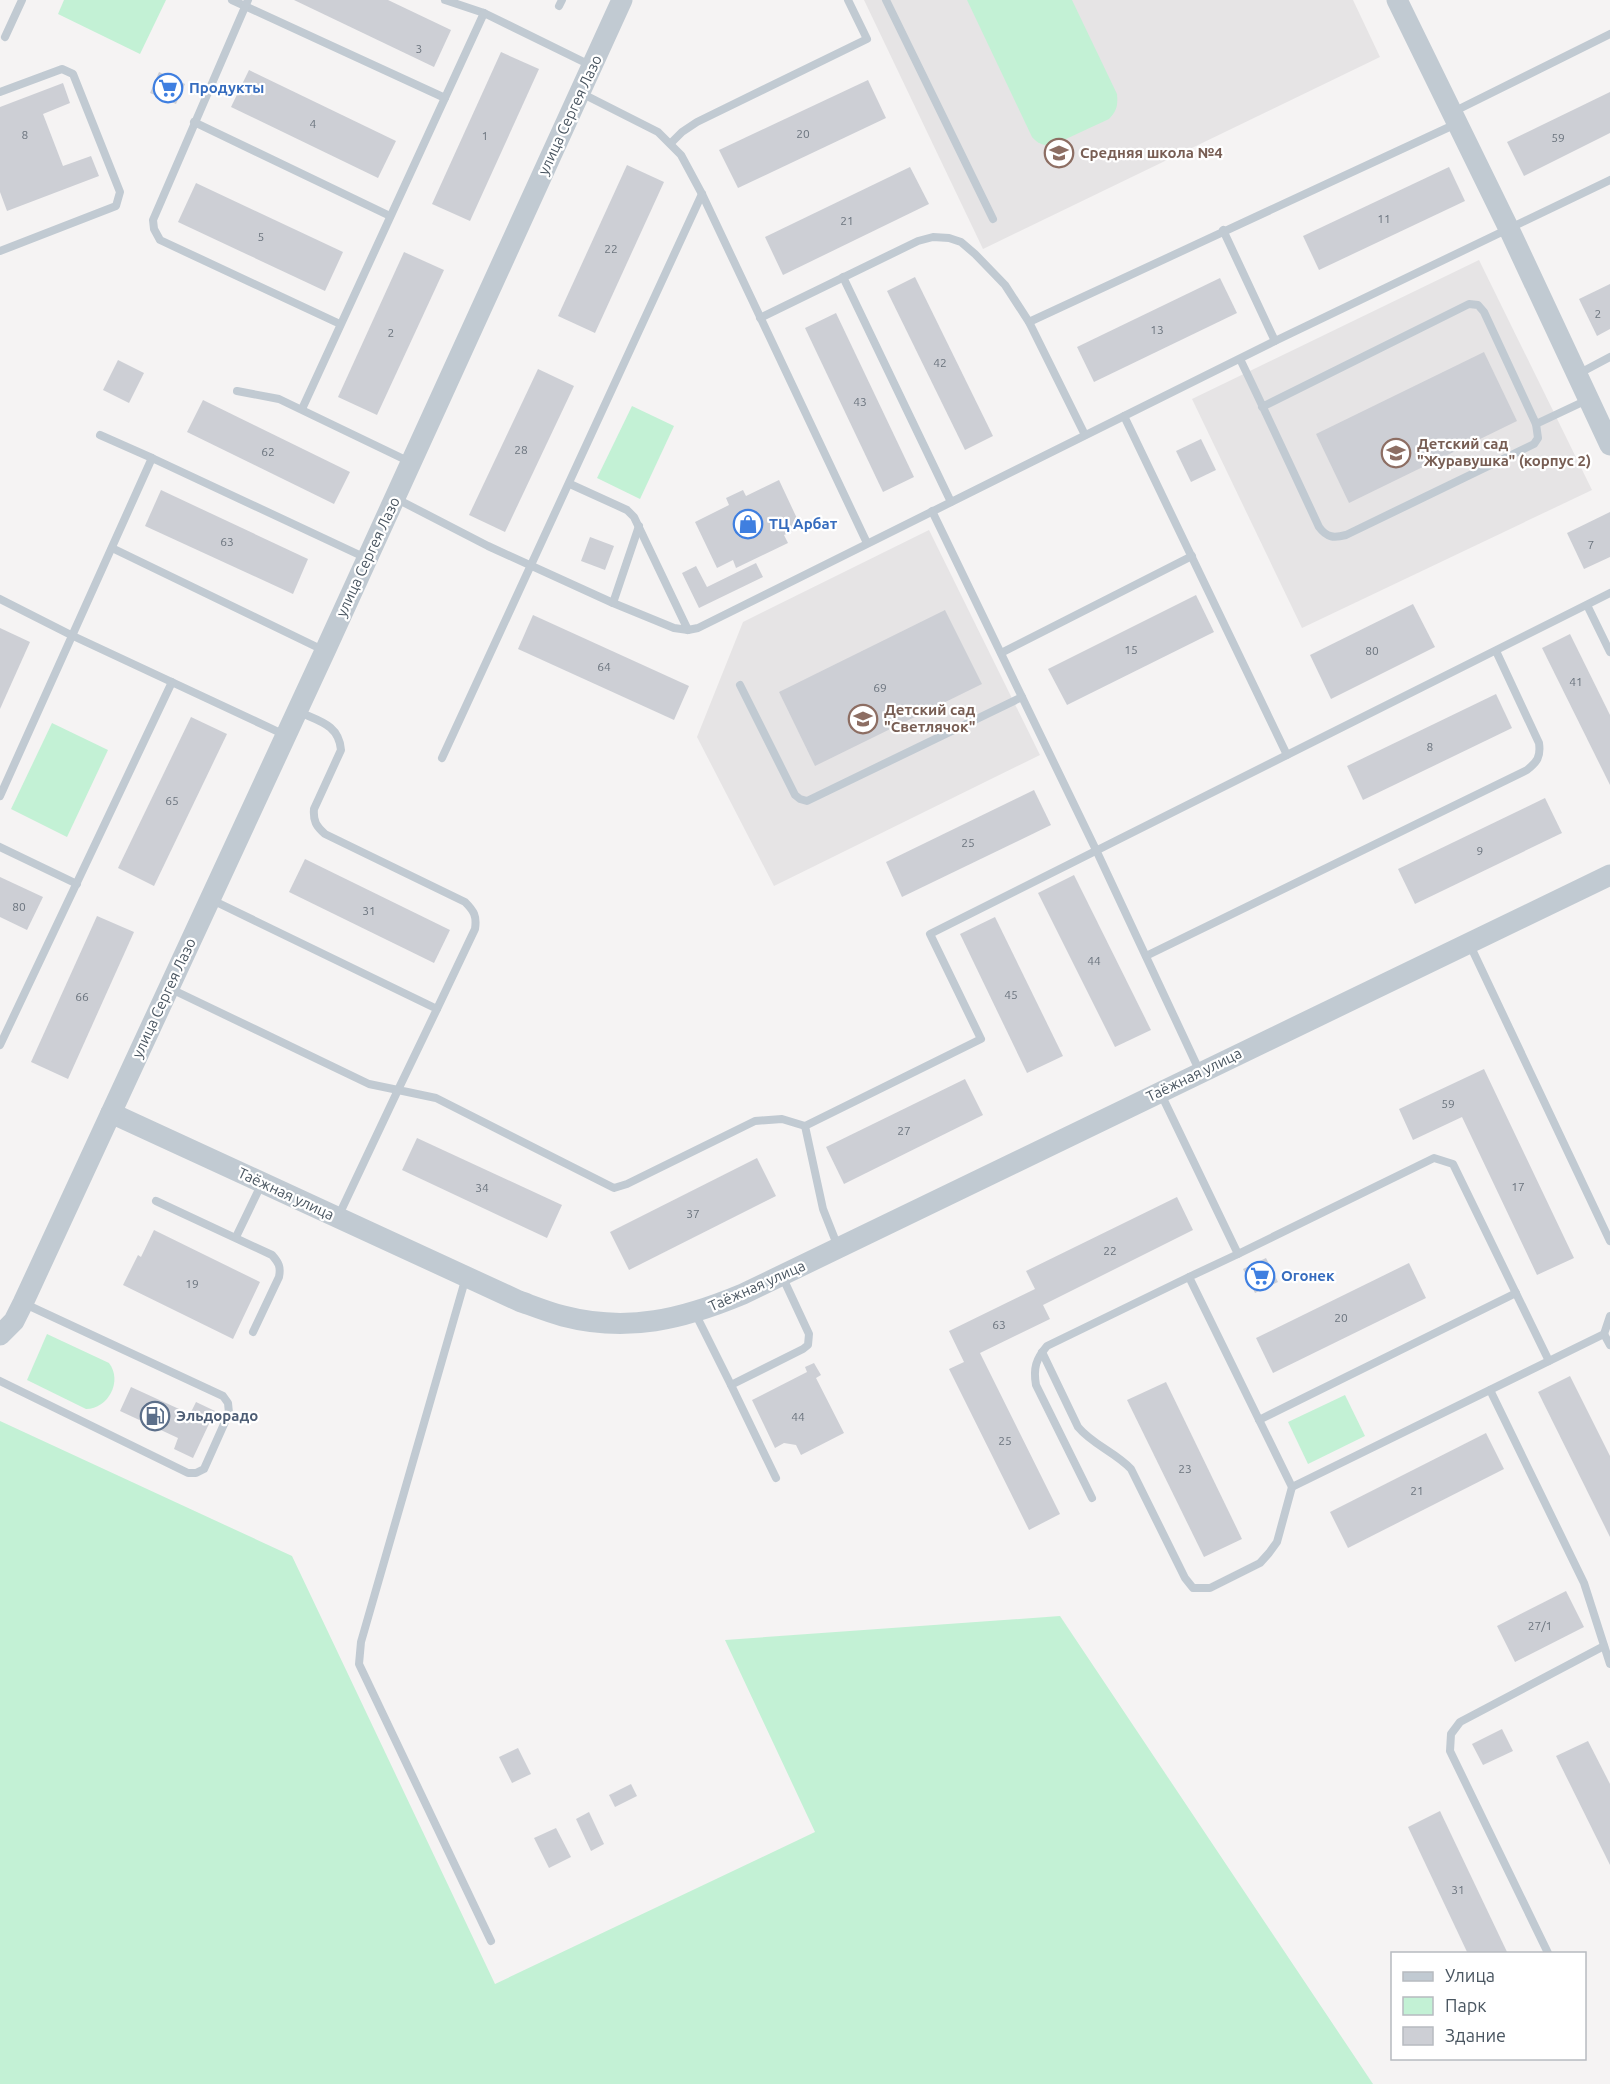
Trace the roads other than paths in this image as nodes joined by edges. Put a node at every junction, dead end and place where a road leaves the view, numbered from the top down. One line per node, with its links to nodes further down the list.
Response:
1 (22, 0): 11 (lane)
2 (232, 0): 8 (lane)
3 (445, 0): 9 (lane)
4 (622, 0): 12 (street, улица Сергея Лазо)
5 (848, 0): 18 (lane)
6 (886, 0): 22 (lane)
7 (1397, 0): 16 (street)
8 (247, 3): 15 (lane); 17 (lane)
9 (484, 13): 12 (lane); 15 (lane)
10 (1610, 34): 16 (lane)
11 (5, 37)
12 (592, 66): 14 (street, улица Сергея Лазо)
13 (0, 92): 25 (lane)
14 (580, 93): 18 (lane); 44 (street, улица Сергея Лазо)
15 (444, 98): 21 (lane)
16 (1455, 117): 23 (street); 24 (lane)
17 (194, 122): 21 (lane); 29 (lane)
18 (671, 143): 20 (lane)
19 (1610, 180): 23 (lane)
20 (702, 194): 27 (lane); 45 (lane)
21 (390, 216): 29 (lane)
22 (993, 219)
23 (1509, 229): 30 (lane); 33 (street)
24 (1223, 231): 28 (lane); 30 (lane)
25 (0, 251)
26 (843, 278): 27 (lane); 28 (lane); 47 (lane)
27 (760, 318): 50 (lane)
28 (1029, 322): 41 (lane)
29 (340, 324): 37 (lane)
30 (1275, 342): 32 (lane)
31 (1610, 357): 33 (lane)
32 (1240, 359): 36 (lane); 38 (lane)
33 (1577, 374): 35 (street)
34 (237, 391): 37 (lane)
35 (1589, 399): 39 (lane); 42 (street)
36 (1262, 407): 39 (lane); 39 (lane)
37 (302, 409): 44 (lane)
38 (1125, 416): 41 (lane); 52 (lane)
39 (1536, 424)
40 (100, 435): 43 (lane)
41 (1084, 435): 47 (lane)
42 (1610, 445)
43 (152, 458): 51 (lane); 53 (lane)
44 (411, 462): 46 (street, улица Сергея Лазо)
45 (570, 484): 49 (lane); 54 (lane)
46 (395, 498): 53 (street, улица Сергея Лазо); 54 (lane)
47 (951, 502): 48 (lane)
48 (932, 511): 50 (lane); 64 (lane)
49 (639, 526): 57 (lane); 59 (lane)
50 (867, 543): 59 (lane)
51 (112, 548): 60 (lane); 61 (lane)
52 (1192, 556): 64 (lane); 70 (lane)
53 (367, 558): 61 (street, улица Сергея Лазо)
54 (531, 566): 57 (lane); 71 (lane)
55 (1610, 593): 58 (lane)
56 (0, 599): 60 (lane)
57 (613, 603): 59 (lane)
58 (1587, 605): 62 (lane); 63 (lane)
59 (688, 630)
60 (71, 635): 65 (lane); 72 (lane)
61 (325, 651): 68 (street, улица Сергея Лазо)
62 (1496, 651): 70 (lane); 79 (lane)
63 (1610, 652)
64 (1000, 653): 67 (lane)
65 (172, 682): 69 (lane); 76 (lane)
66 (740, 685): 67 (lane)
67 (1022, 697): 74 (lane)
68 (297, 711): 69 (street, улица Сергея Лазо); 81 (lane)
69 (286, 736): 77 (street, улица Сергея Лазо)
70 (1287, 755): 74 (lane)
71 (442, 758)
72 (0, 796)
73 (0, 847): 76 (lane)
74 (1097, 852): 79 (lane); 87 (lane)
75 (1610, 875): 78 (street, Таёжная улица)
76 (77, 884): 82 (lane)
77 (210, 899): 80 (street, улица Сергея Лазо); 81 (lane)
78 (1468, 943): 83 (street, Таёжная улица); 92 (lane)
79 (1146, 956): 83 (lane)
80 (169, 988): 84 (lane); 86 (street, улица Сергея Лазо)
81 (436, 1009): 84 (lane)
82 (0, 1045)
83 (1200, 1072): 85 (street, Таёжная улица)
84 (398, 1090): 87 (lane); 90 (lane)
85 (1160, 1092): 93 (street, Таёжная улица); 94 (lane)
86 (111, 1113): 88 (street, Таёжная улица); 99 (street)
87 (805, 1126): 93 (lane)
88 (262, 1183): 90 (street, Таёжная улица); 91 (lane)
89 (156, 1201): 91 (lane)
90 (338, 1218): 95 (street, Таёжная улица)
91 (236, 1238): 102 (lane)
92 (1610, 1241)
93 (838, 1248): 96 (street, Таёжная улица)
94 (1238, 1254): 97 (lane); 98 (lane)
95 (467, 1276): 100 (street, Таёжная улица); 117 (lane)
96 (782, 1276): 100 (street, Таёжная улица); 109 (lane)
97 (1189, 1277): 106 (lane); 111 (lane)
98 (1516, 1293): 107 (lane); 111 (lane)
99 (23, 1303): 104 (street); 108 (lane)
100 (695, 1313): 109 (lane)
101 (1610, 1316): 103 (lane)
102 (253, 1332)
103 (1604, 1334): 105 (lane); 107 (lane)
104 (0, 1335)
105 (1610, 1345)
106 (1042, 1352): 113 (lane); 114 (lane)
107 (1549, 1361): 110 (lane)
108 (0, 1381)
109 (731, 1385): 112 (lane)
110 (1490, 1390): 113 (lane); 115 (lane)
111 (1259, 1420): 113 (lane)
112 (776, 1478)
113 (1292, 1487)
114 (1092, 1498)
115 (1604, 1646): 116 (lane); 118 (lane)
116 (1610, 1665)
117 (491, 1941)
118 (1548, 1952)

